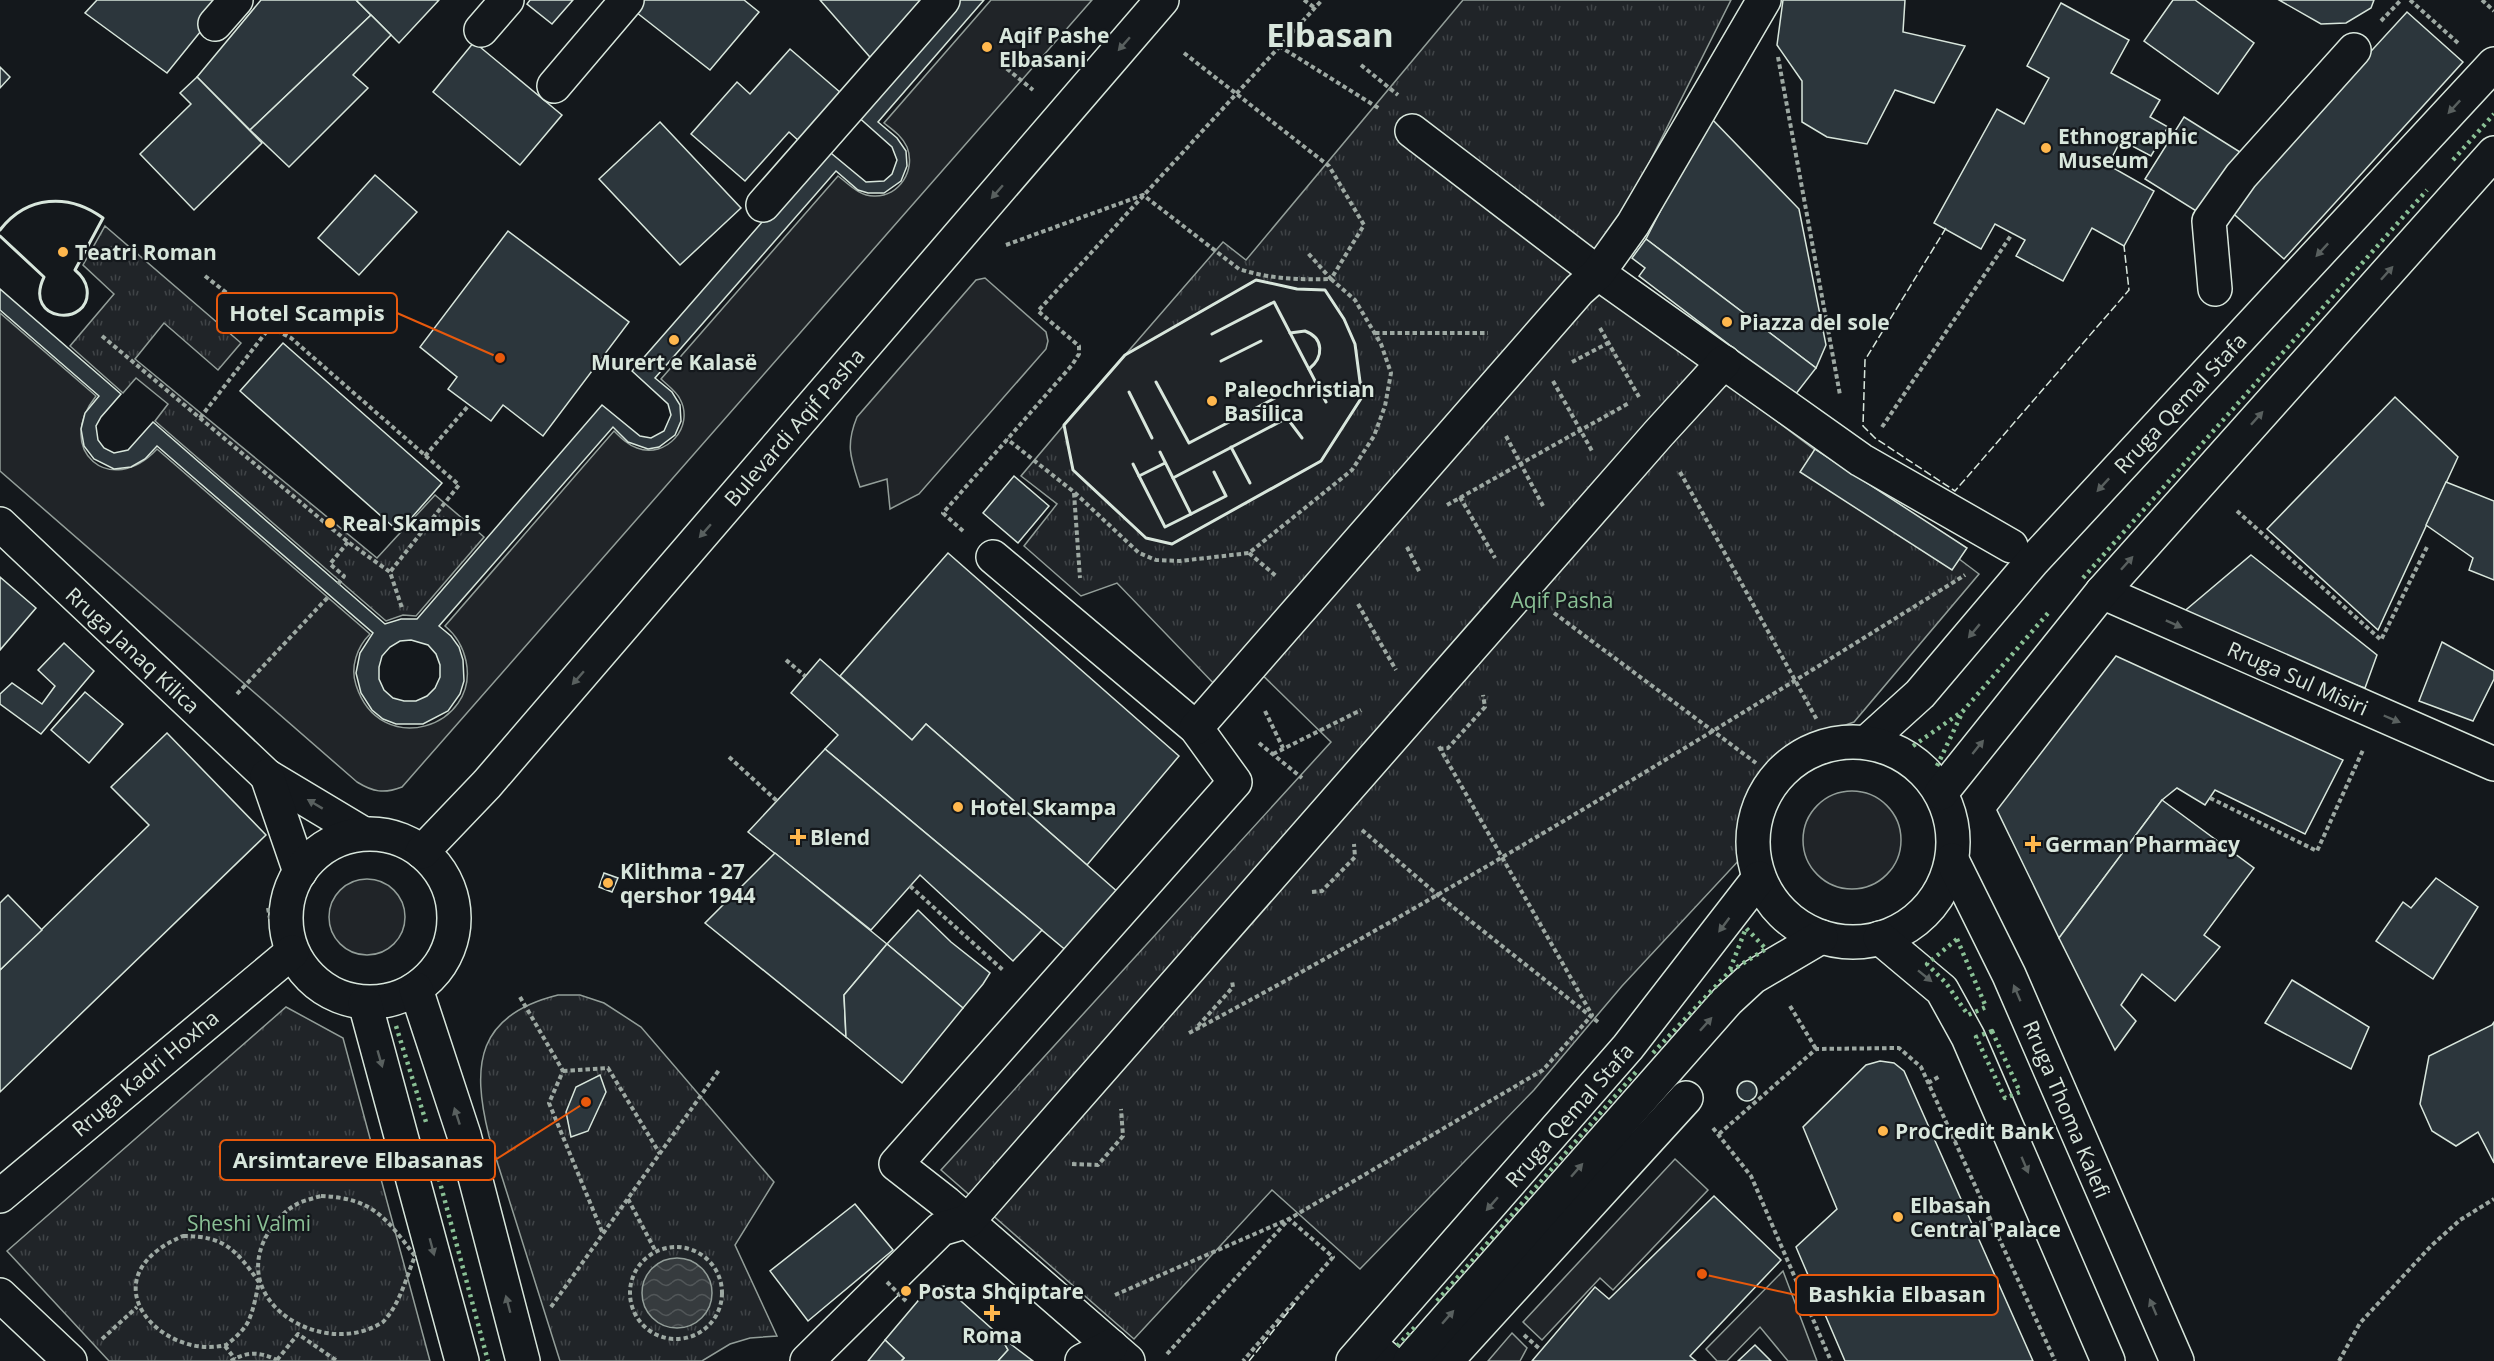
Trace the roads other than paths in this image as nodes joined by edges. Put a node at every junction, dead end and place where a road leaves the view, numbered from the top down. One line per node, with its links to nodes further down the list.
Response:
1 (507, 0): 6 (main road)
2 (627, 0): 9 (main road)
3 (943, 0): 12 (main road)
4 (1162, 0): 26 (main road, Bulevardi Aqif Pasha, one-way to 26)
5 (1764, 0): 13 (main road)
6 (481, 30)
7 (2354, 50): 14 (main road)
8 (2491, 67): 21 (main road, Rruga Qemal Stafa, one-way to 21)
9 (554, 86)
10 (1401, 123): 13 (main road)
11 (2494, 153): 19 (main road, one-way to 11)
12 (763, 205)
13 (1588, 281): 15 (main road); 20 (main road)
14 (2215, 290)
15 (1725, 362): 17 (main road); 37 (main road)
16 (0, 524): 23 (main road, Rruga Janaq Kilica)
17 (2011, 546)
18 (993, 557): 20 (main road)
19 (2102, 592): 22 (main road, Rruga Sul Misiri, one-way to 22); 24 (main road, one-way to 19)
20 (1205, 717): 37 (main road)
21 (1867, 742): 24 (main road); 29 (main road)
22 (2494, 764)
23 (267, 776): 25 (main road, Rruga Janaq Kilica, one-way to 23); 28 (main road)
24 (1941, 793): 27 (main road)
25 (362, 833): 26 (main road); 28 (main road)
26 (422, 852): 33 (main road)
27 (1952, 860): 31 (main road); 49 (main road, Rruga Thoma Kalefi, one-way to 27)
28 (300, 872): 32 (main road)
29 (1759, 878): 30 (main road); 41 (main road, Rruga Qemal Stafa, one-way to 41)
30 (1821, 937): 31 (main road); 46 (main road, Rruga Qemal Stafa, one-way to 30)
31 (1880, 938): 48 (main road, one-way to 48)
32 (292, 952): 34 (main road); 36 (main road, Rruga Kadri Hoxha)
33 (416, 990): 34 (main road); 43 (main road, one-way to 33)
34 (365, 1003): 42 (main road, one-way to 42)
35 (1686, 1098): 47 (main road)
36 (0, 1197)
37 (968, 1221): 40 (main road); 44 (main road)
38 (0, 1294): 39 (main road)
39 (83, 1352)
40 (1120, 1354): 45 (main road)
41 (1370, 1355)
42 (462, 1361)
43 (523, 1361)
44 (807, 1361)
45 (1082, 1361)
46 (1410, 1361)
47 (1446, 1361)
48 (2108, 1361)
49 (2176, 1361)

